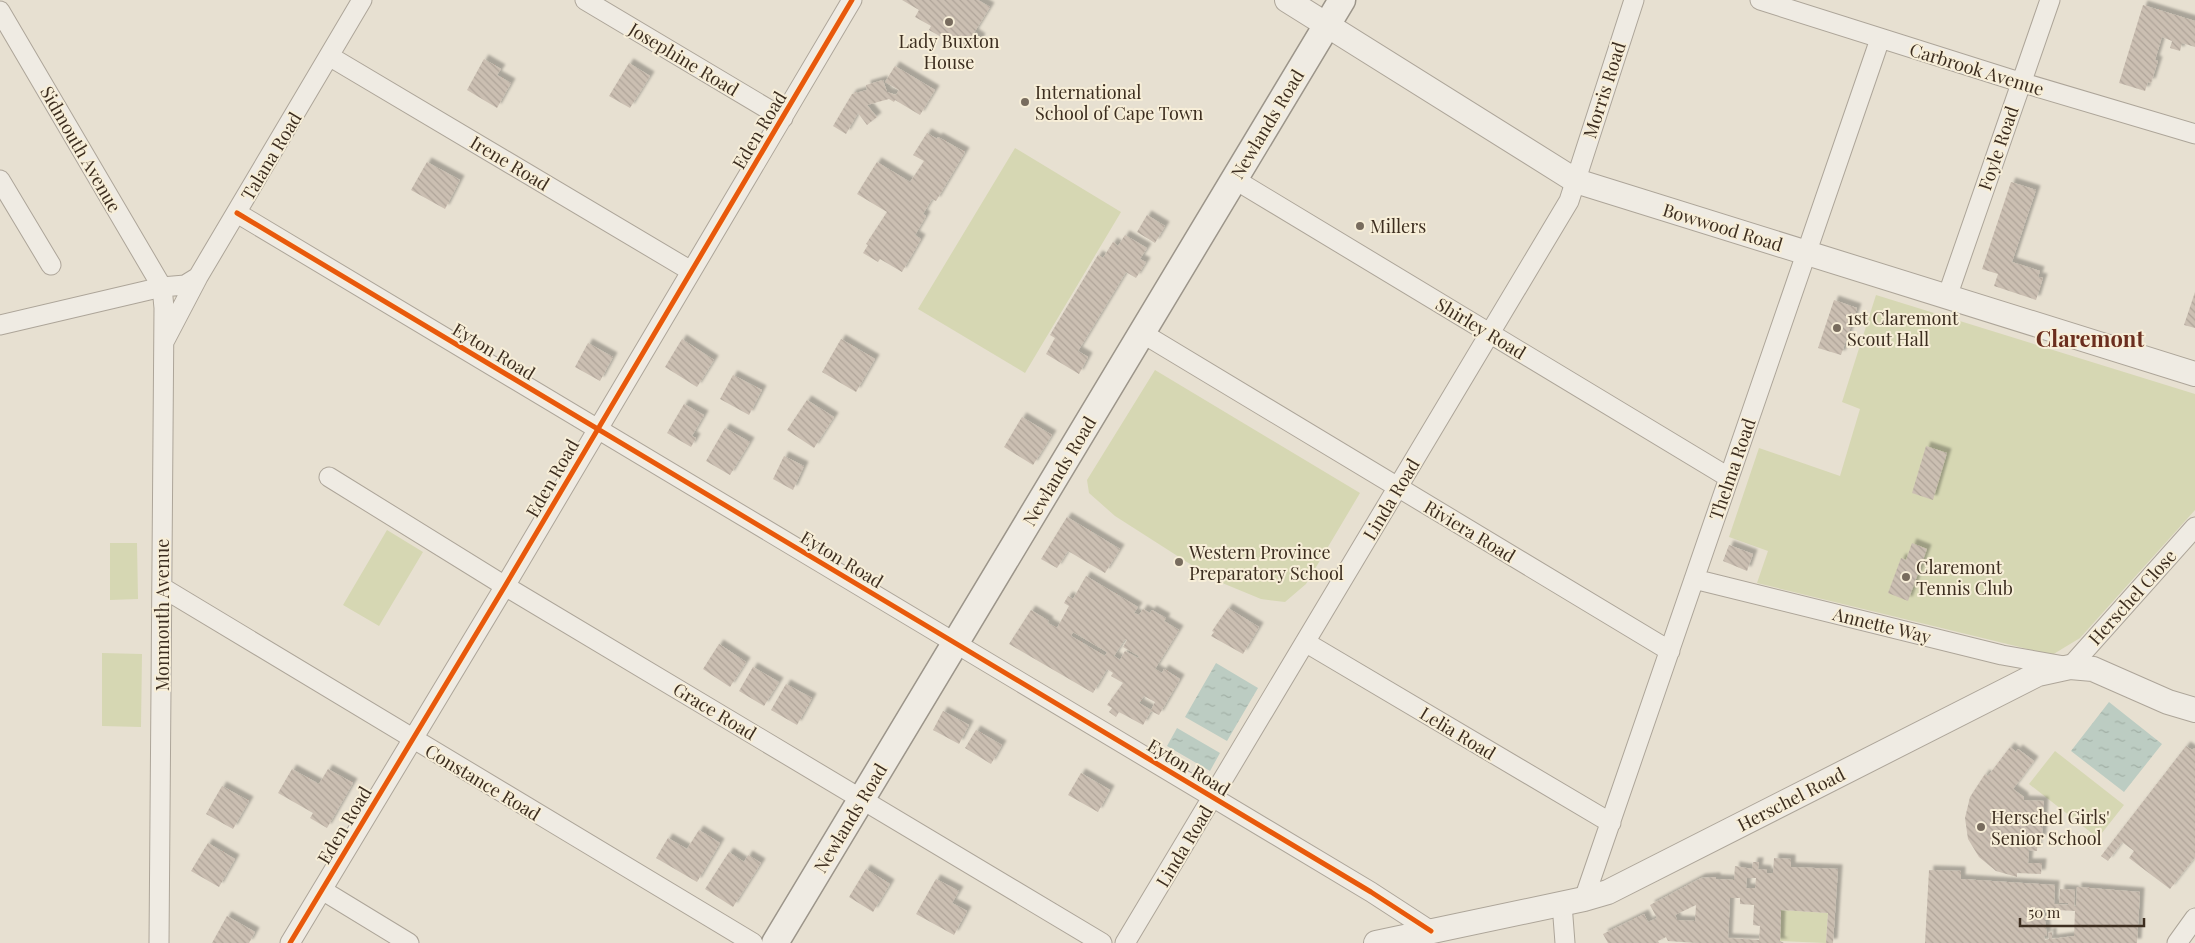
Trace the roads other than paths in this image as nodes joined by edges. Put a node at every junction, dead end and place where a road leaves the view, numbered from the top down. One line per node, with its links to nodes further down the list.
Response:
1 (362, 0): 12 (street, Talana Road)
2 (585, 0): 14 (street, Josephine Road)
3 (852, 0): 14 (street, Eden Road)
4 (1287, 0): 10 (street, Bowwood Road)
5 (1342, 0): 10 (main road, Newlands Road)
6 (1634, 0): 18 (street, Morris Road)
7 (1760, 0): 11 (street, Carbrook Avenue)
8 (2050, 0): 13 (street, Foyle Road)
9 (0, 11): 24 (street, Sidmouth Avenue)
10 (1327, 24): 16 (main road, Newlands Road); 18 (street, Bowwood Road)
11 (1880, 39): 13 (street, Carbrook Avenue); 20 (street, Thelma Road)
12 (329, 56): 19 (street, Talana Road); 22 (street, Irene Road)
13 (2021, 83): 15 (street, Carbrook Avenue); 25 (street, Foyle Road)
14 (783, 118): 22 (street, Eden Road)
15 (2195, 134)
16 (1234, 179): 27 (main road, Newlands Road); 28 (street, Shirley Road)
17 (0, 181): 21 (street)
18 (1576, 181): 20 (street, Bowwood Road); 28 (street, Linda Road)
19 (237, 212): 23 (street, Talana Road); 31 (street, Eyton Road)
20 (1807, 253): 25 (street, Bowwood Road); 33 (street, Thelma Road)
21 (50, 265)
22 (691, 270): 31 (street, Eden Road)
23 (198, 276): 24 (street); 29 (street, Talana Road)
24 (162, 287): 26 (street); 29 (street, Monmouth Avenue)
25 (1947, 297): 30 (street, Bowwood Road)
26 (0, 325)
27 (1142, 333): 34 (street, Riviera Road); 40 (main road, Newlands Road)
28 (1490, 334): 33 (street, Shirley Road); 34 (street, Linda Road)
29 (163, 344): 38 (street, Monmouth Avenue)
30 (2195, 374)
31 (597, 428): 37 (street, Eden Road); 40 (street, Eyton Road)
32 (329, 477): 37 (street, Grace Road)
33 (1728, 477): 36 (street, Thelma Road)
34 (1398, 487): 39 (street, Linda Road); 41 (street, Riviera Road)
35 (2195, 527): 42 (street, Herschel Close)
36 (1694, 579): 41 (street, Thelma Road); 42 (street, Annette Way)
37 (505, 586): 44 (street, Eden Road); 46 (street, Grace Road)
38 (163, 588): 44 (street, Constance Road); 52 (street, Monmouth Avenue)
39 (1305, 642): 45 (street, Linda Road); 47 (street, Lelia Road)
40 (955, 643): 45 (street, Eyton Road); 46 (main road, Newlands Road)
41 (1670, 651): 47 (street, Thelma Road)
42 (2070, 667): 43 (street, Herschel Road); 49 (street, Herschel Road)
43 (2195, 710)
44 (411, 738): 48 (street, Eden Road); 55 (street, Constance Road)
45 (1214, 797): 51 (street, Eyton Road); 58 (street, Linda Road)
46 (861, 799): 56 (main road, Newlands Road); 57 (street, Grace Road)
47 (1611, 824): 49 (street, Thelma Road)
48 (322, 890): 53 (street, Eden Road); 54 (street)
49 (1573, 902): 51 (street, Herschel Road); 60 (street)
50 (2195, 918): 61 (street)
51 (1431, 931): 59 (street, Herschel Road)
52 (159, 943)
53 (290, 943)
54 (409, 943)
55 (753, 943)
56 (775, 943)
57 (1102, 943)
58 (1125, 943)
59 (1376, 943)
60 (1566, 943)
61 (2177, 943)

